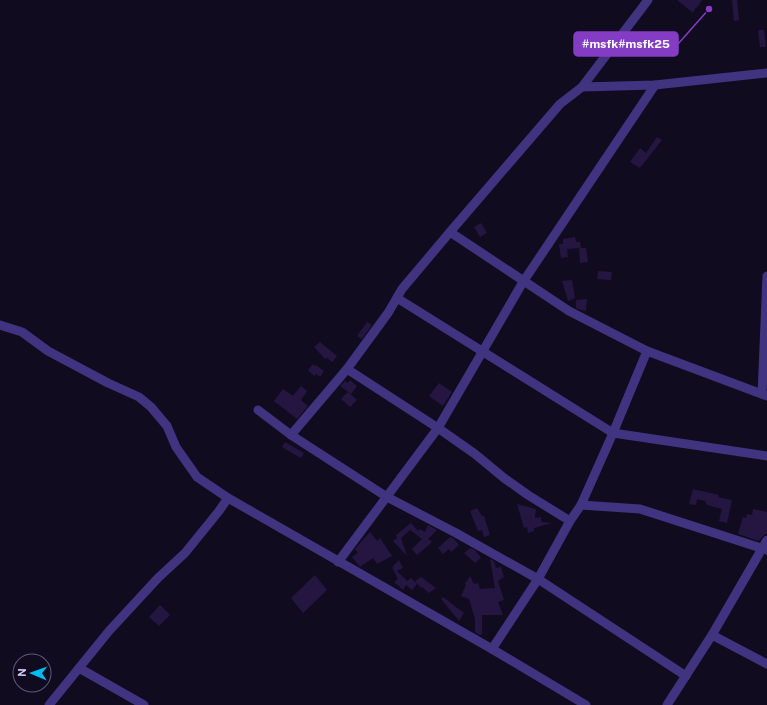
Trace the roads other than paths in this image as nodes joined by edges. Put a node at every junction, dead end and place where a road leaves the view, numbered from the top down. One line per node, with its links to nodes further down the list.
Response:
1 (648, 0): 4 (street)
2 (767, 73): 3 (street)
3 (655, 85): 4 (street); 7 (street)
4 (582, 87): 5 (street)
5 (450, 232): 7 (street); 8 (street)
6 (767, 278): 13 (street)
7 (524, 282): 10 (street); 11 (street)
8 (396, 298): 10 (street); 12 (street)
9 (0, 325): 20 (street)
10 (482, 351): 15 (street); 16 (street)
11 (647, 351): 13 (street); 16 (street)
12 (346, 369): 15 (street); 17 (street)
13 (764, 395)
14 (258, 410): 17 (street)
15 (438, 428): 19 (street); 22 (street)
16 (613, 433): 18 (street); 21 (street)
17 (291, 435): 19 (street)
18 (767, 456)
19 (387, 497): 24 (street); 25 (street)
20 (228, 498): 24 (street); 29 (street)
21 (580, 505): 22 (street); 23 (street)
22 (570, 521): 25 (street)
23 (766, 546): 26 (street)
24 (338, 562): 27 (street)
25 (538, 579): 27 (street); 30 (street)
26 (712, 635): 28 (street); 30 (street)
27 (492, 649): 33 (street)
28 (767, 664)
29 (79, 668): 31 (street); 32 (street)
30 (686, 676): 34 (street)
31 (49, 705)
32 (144, 705)
33 (586, 705)
34 (667, 705)

